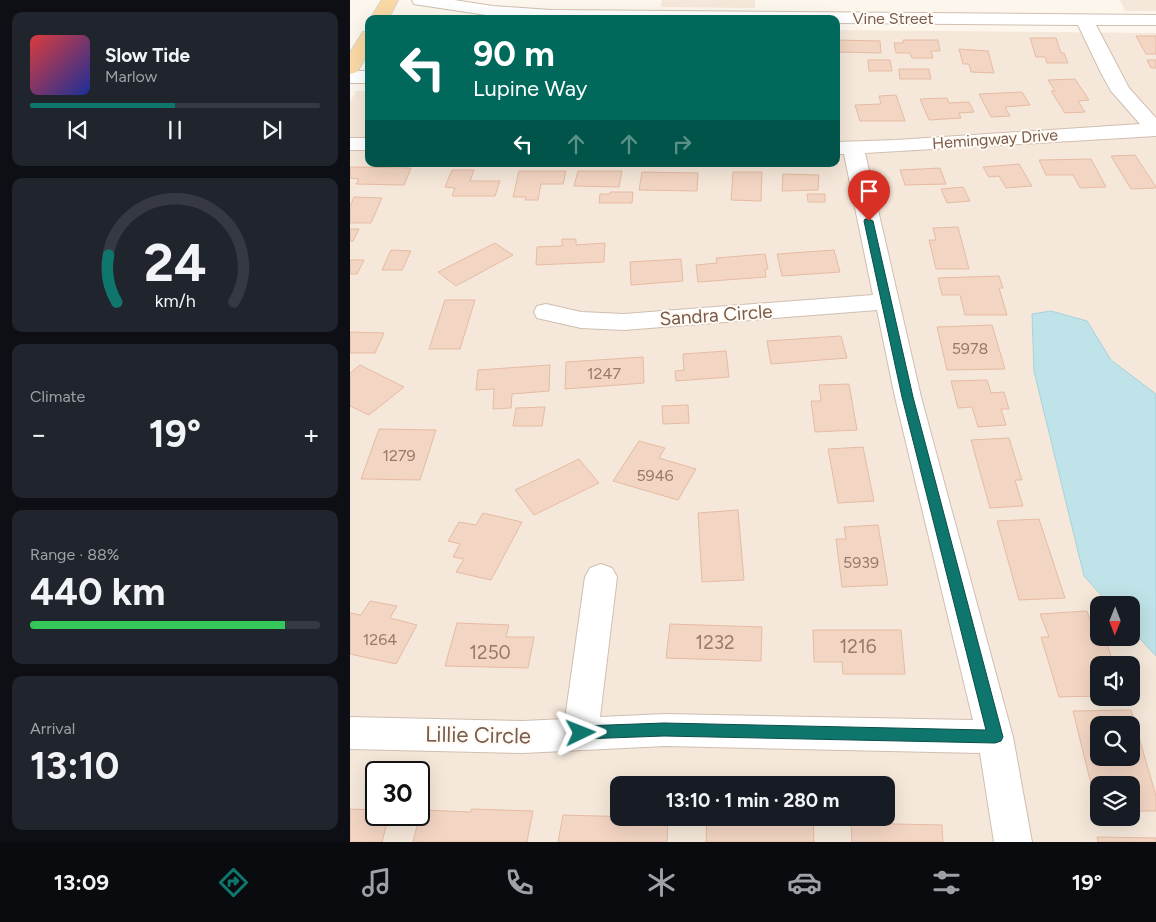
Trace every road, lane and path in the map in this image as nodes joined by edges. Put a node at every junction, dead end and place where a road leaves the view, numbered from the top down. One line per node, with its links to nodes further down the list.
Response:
1 (390, 0): 12 (main road)
2 (538, 0): 11 (street)
3 (586, 0): 14 (street)
4 (836, 0): 17 (street)
5 (429, 1): 10 (street, Vine Street)
6 (1108, 3): 19 (street)
7 (733, 8): 8 (street, Vine Street); 15 (street, Vine Street)
8 (787, 8): 16 (street, Vine Street)
9 (1084, 8): 18 (street, Vine Street); 19 (street, Vine Street); 25 (street)
10 (490, 10): 11 (street, Vine Street)
11 (525, 14): 13 (street, Vine Street)
12 (381, 15)
13 (551, 15)
14 (578, 15)
15 (596, 15)
16 (822, 15)
17 (837, 15)
18 (840, 18)
19 (1115, 20): 20 (street, Vine Street)
20 (1156, 20)
21 (365, 43): 22 (main road)
22 (350, 68)
23 (350, 77): 24 (street)
24 (365, 77)
25 (1155, 129): 28 (street, Hemingway Drive)
26 (350, 144): 27 (street)
27 (365, 144)
28 (844, 148): 29 (street)
29 (886, 302): 30 (street, Sandra Circle); 34 (street)
30 (546, 312)
31 (601, 578): 33 (street)
32 (350, 733): 33 (street, Lillie Circle)
33 (581, 733): 34 (street, Lillie Circle)
34 (995, 737): 35 (street)
35 (1012, 842)

